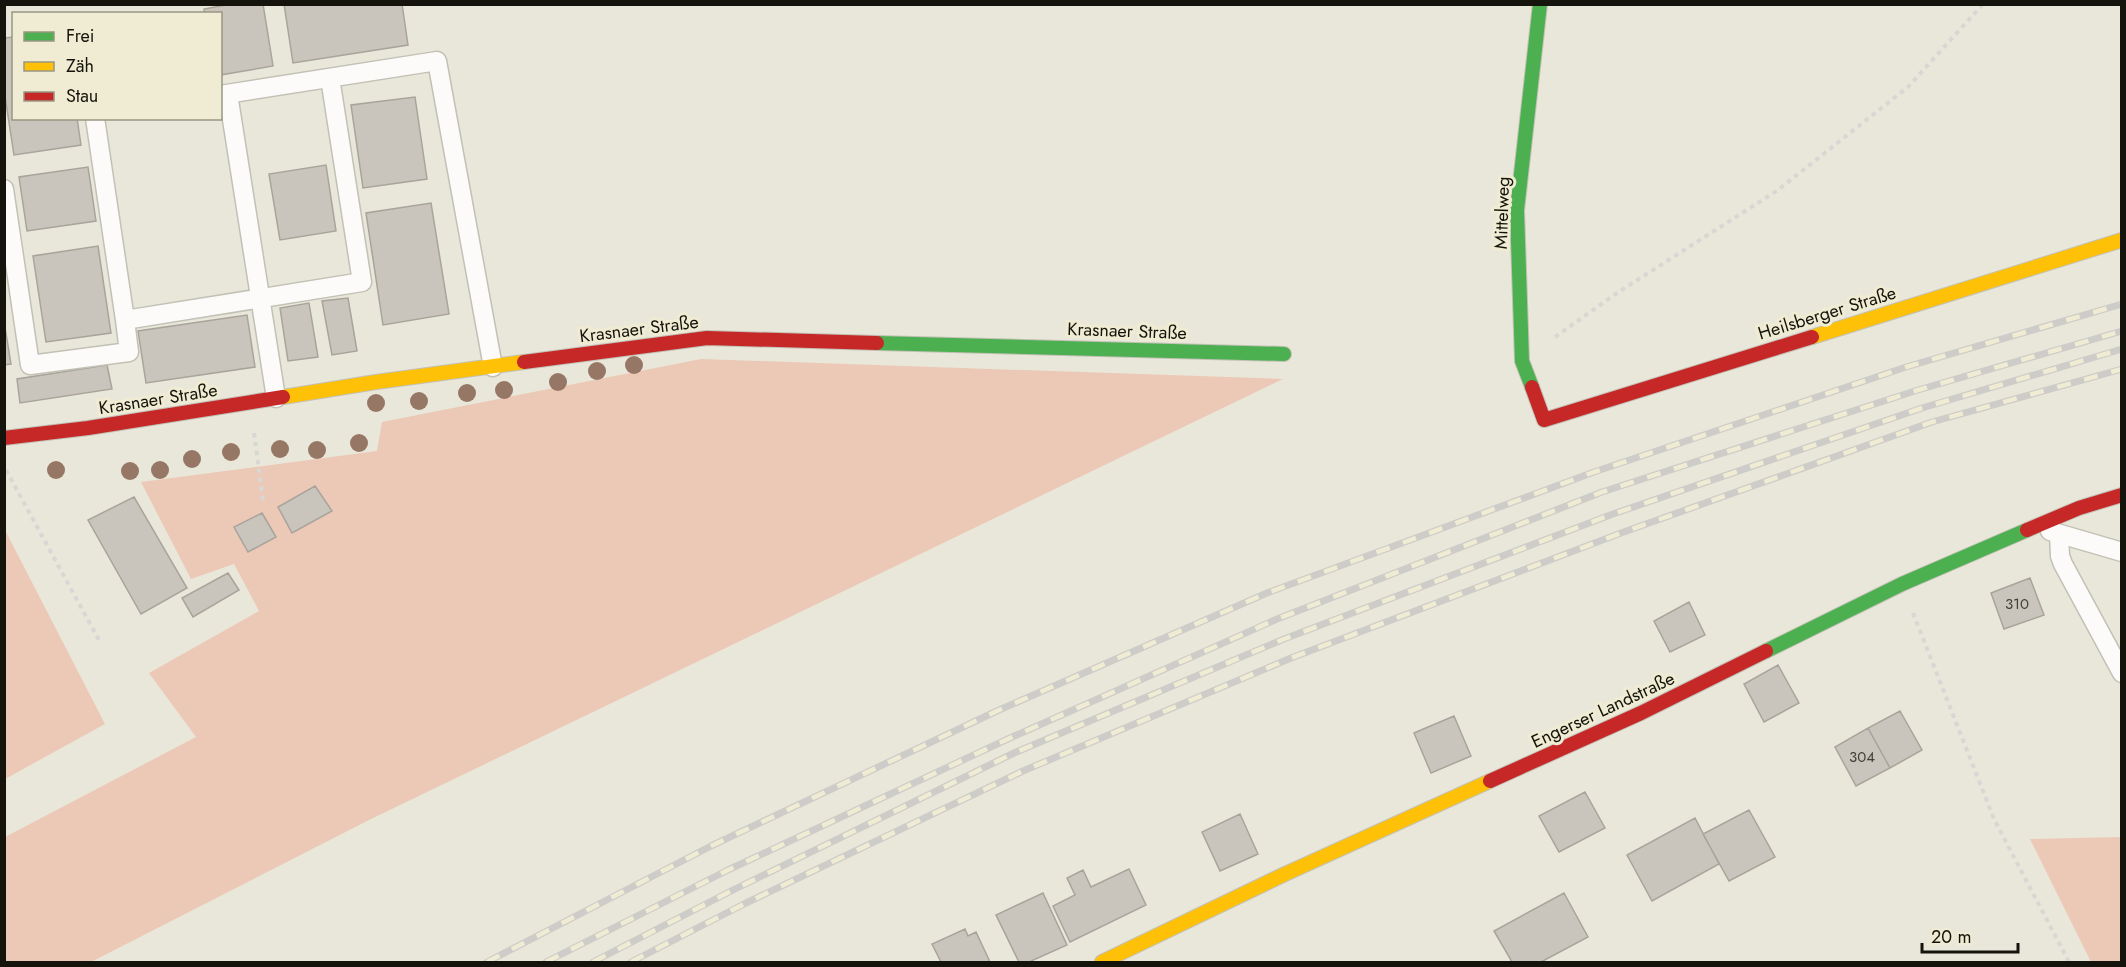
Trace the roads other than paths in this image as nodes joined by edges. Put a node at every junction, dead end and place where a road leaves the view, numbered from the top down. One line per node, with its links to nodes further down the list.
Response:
1 (1540, 4): 12 (street, Mittelweg)
2 (330, 78): 3 (lane); 7 (lane); 10 (lane)
3 (224, 95): 7 (lane)
4 (95, 120): 8 (lane)
5 (4, 189): 8 (lane)
6 (2121, 240): 12 (street, Heilsberger Straße)
7 (260, 298): 8 (lane); 11 (lane)
8 (124, 320)
9 (1284, 354): 10 (street, Krasnaer Straße)
10 (493, 367): 11 (street, Krasnaer Straße)
11 (276, 398): 13 (street, Krasnaer Straße)
12 (1544, 420)
13 (4, 438)
14 (2121, 495): 15 (street, Engerser Landstraße)
15 (2037, 526): 16 (lane); 21 (street, Engerser Landstraße)
16 (2059, 534): 18 (lane); 20 (lane)
17 (2121, 542): 18 (lane)
18 (2097, 545): 19 (lane)
19 (2121, 552)
20 (2121, 673)
21 (1102, 963)

